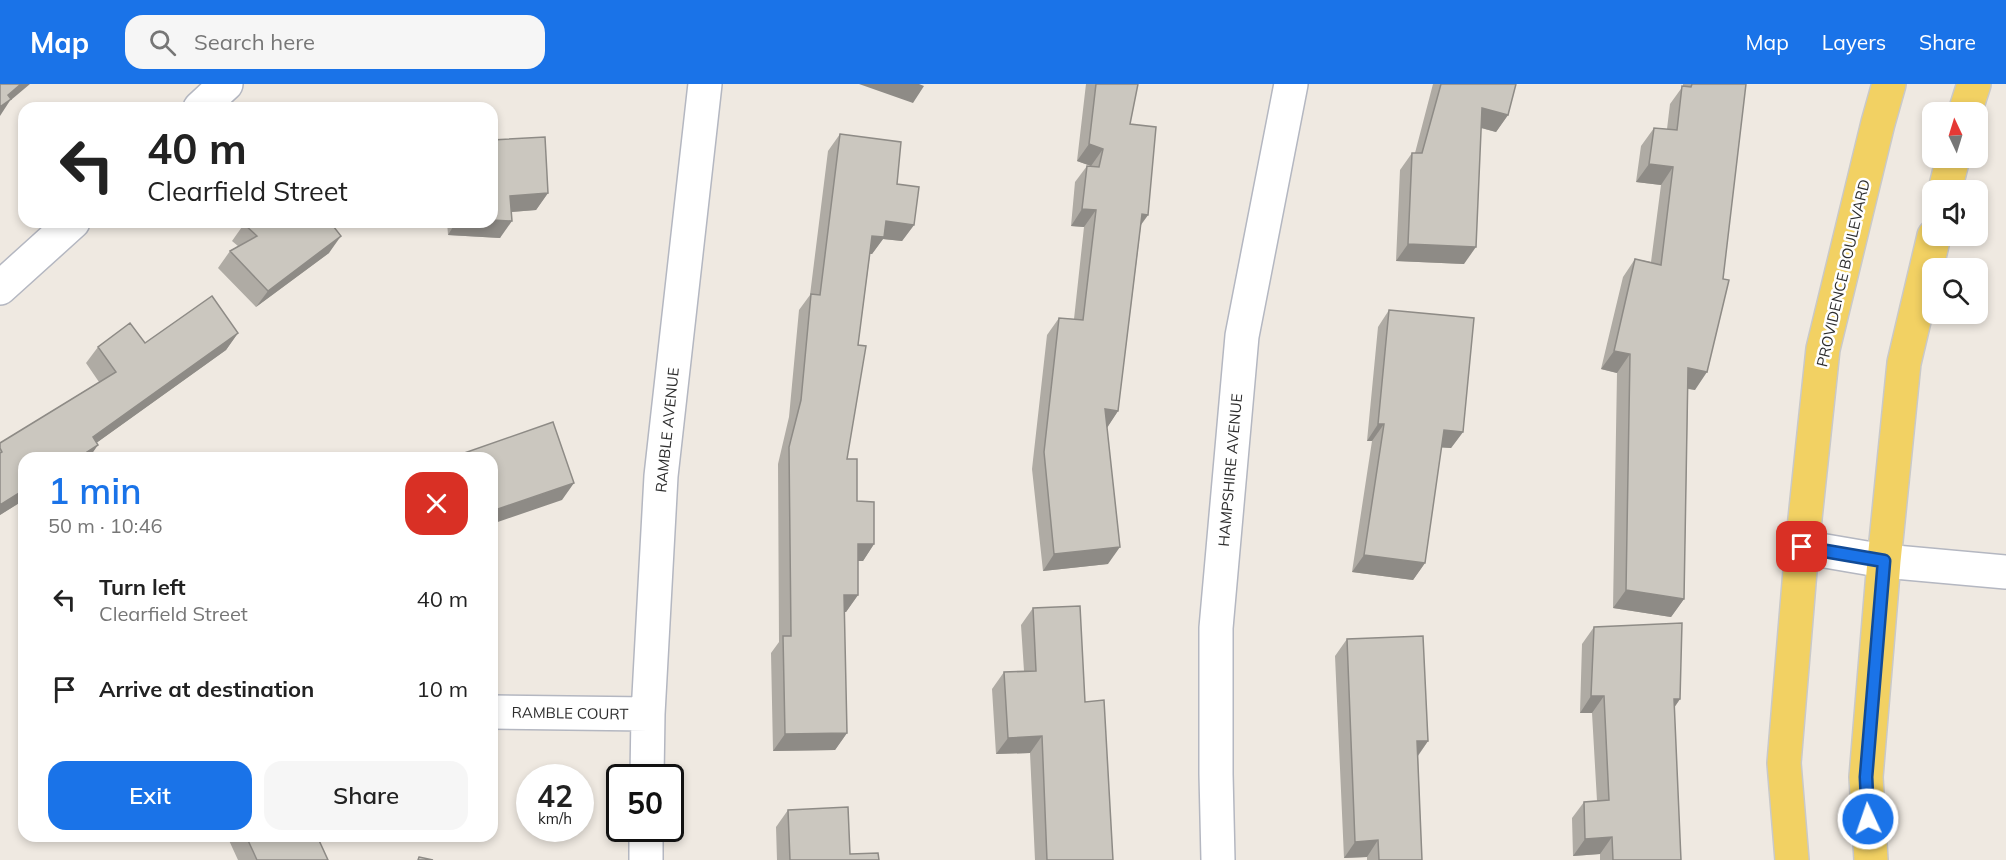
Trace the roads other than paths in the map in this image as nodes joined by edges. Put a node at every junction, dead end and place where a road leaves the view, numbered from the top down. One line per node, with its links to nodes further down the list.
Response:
1 (226, 84): 6 (street)
2 (705, 84): 15 (street, RAMBLE AVENUE)
3 (1291, 84): 19 (street, HAMPSHIRE AVENUE)
4 (1889, 84): 11 (main road, PROVIDENCE BOULEVARD)
5 (1974, 84): 7 (main road)
6 (206, 102)
7 (1968, 102)
8 (66, 228): 10 (street)
9 (1933, 246): 12 (main road)
10 (0, 288)
11 (1802, 547): 12 (street); 20 (main road, PROVIDENCE BOULEVARD)
12 (1884, 561): 13 (street); 21 (main road)
13 (2006, 572)
14 (498, 712): 15 (street, RAMBLE COURT)
15 (648, 714): 16 (street, RAMBLE AVENUE)
16 (647, 764)
17 (646, 842): 18 (street)
18 (646, 860)
19 (1218, 860)
20 (1792, 860)
21 (1871, 860)

